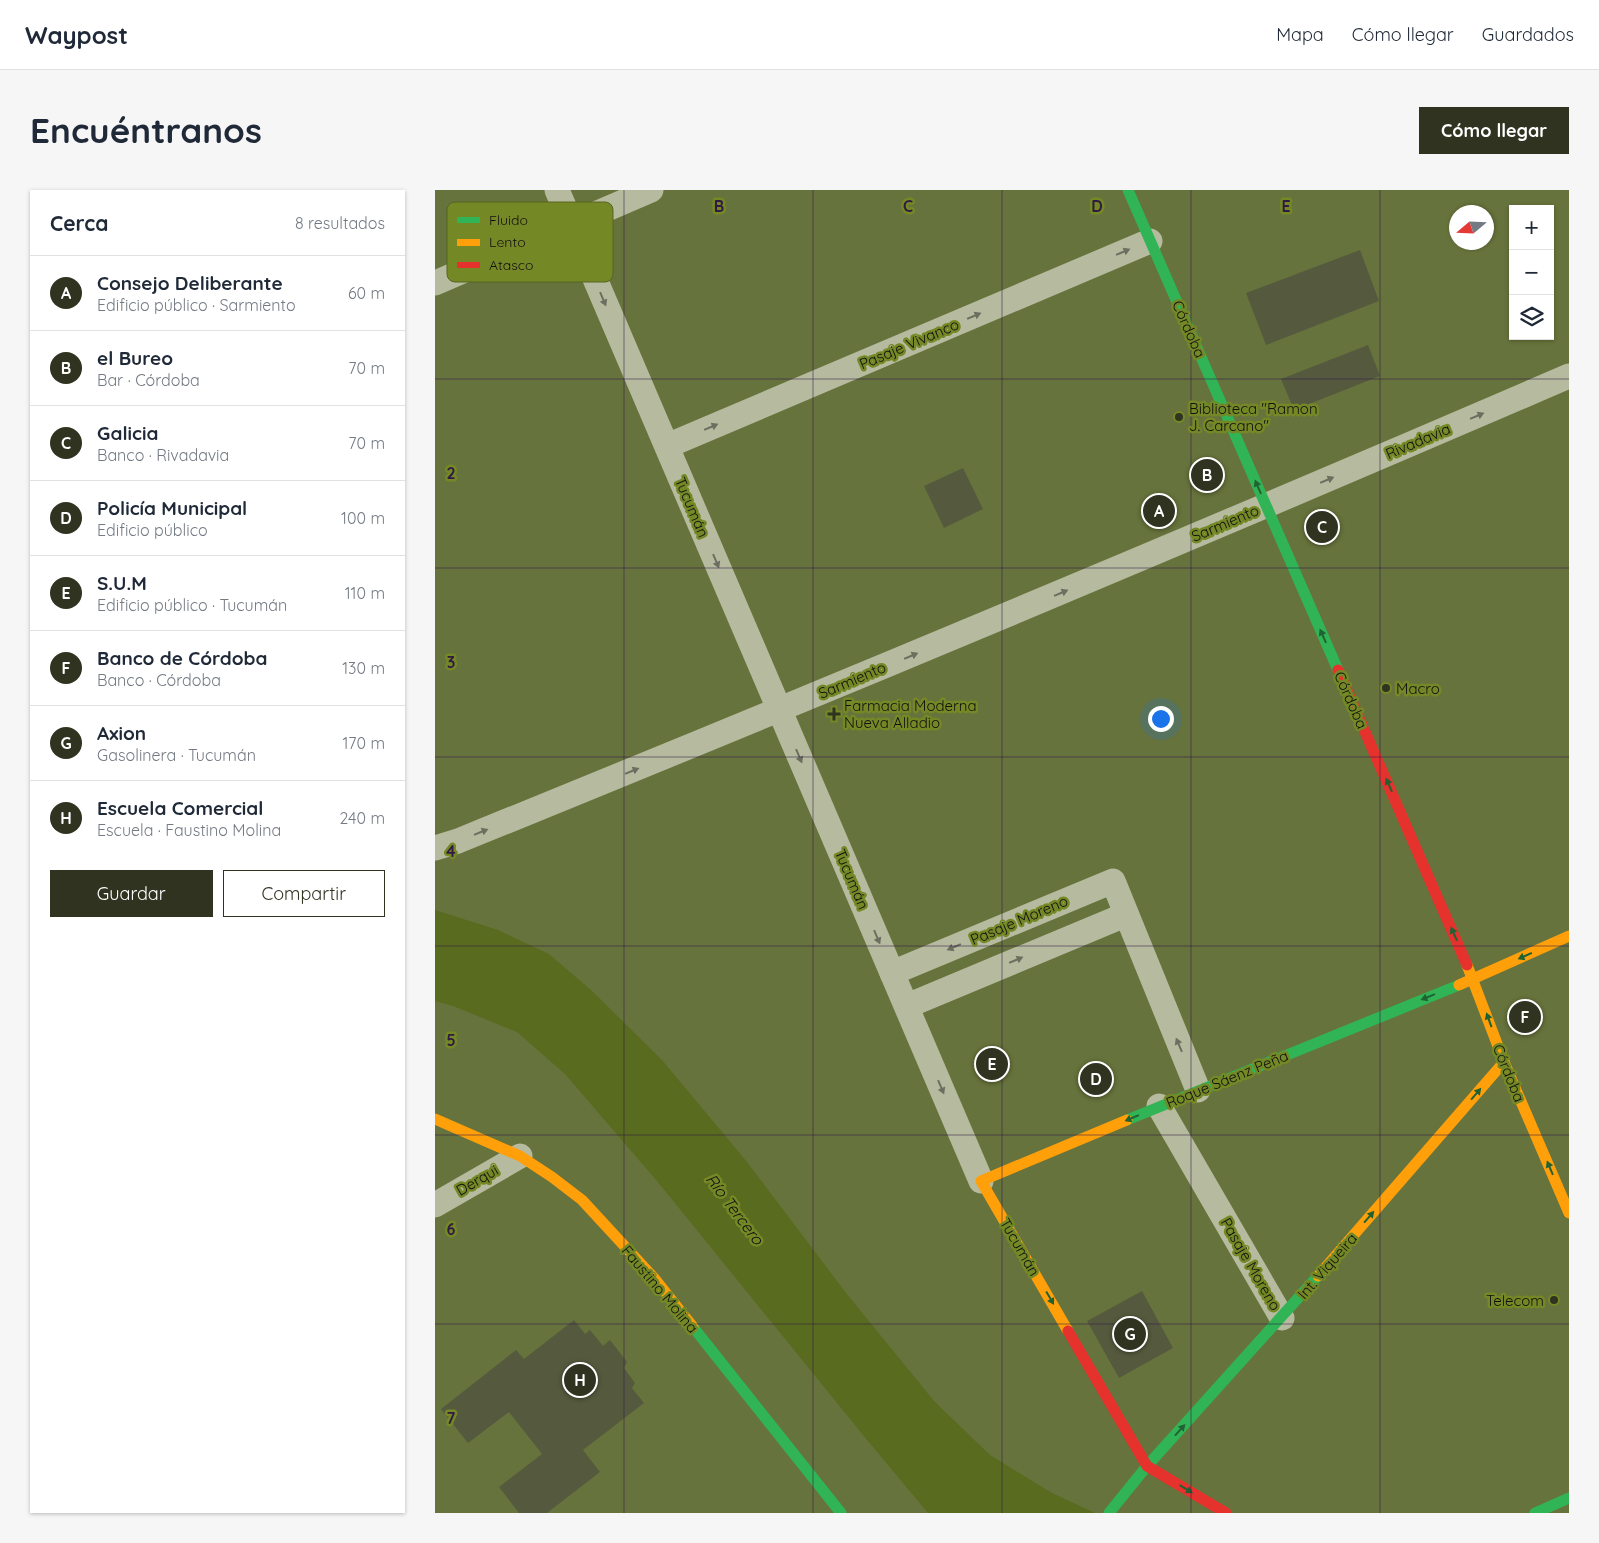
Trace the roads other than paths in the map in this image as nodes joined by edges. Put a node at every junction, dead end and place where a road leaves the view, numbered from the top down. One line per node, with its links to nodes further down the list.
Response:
1 (557, 190): 4 (street, Tucumán)
2 (651, 190): 5 (street)
3 (1128, 190): 6 (street, Córdoba)
4 (562, 202)
5 (613, 207)
6 (1151, 241): 11 (street, Pasaje Vivanco, one-way to 6); 12 (street, Córdoba, one-way to 6)
7 (447, 278): 9 (street)
8 (596, 282): 11 (street, Tucumán, one-way to 11)
9 (435, 283)
10 (1569, 376): 12 (street, Rivadavia, one-way to 10)
11 (667, 446): 13 (street, Tucumán, one-way to 13)
12 (1267, 506): 13 (street, Sarmiento, one-way to 12); 18 (street, Córdoba, one-way to 12)
13 (780, 711): 14 (street, Sarmiento, one-way to 13); 17 (street, Tucumán, one-way to 17)
14 (435, 848)
15 (1125, 915): 17 (street, Pasaje Moreno, one-way to 17); 19 (street, one-way to 15); 21 (street, Pasaje Moreno, one-way to 15)
16 (1569, 936): 18 (street, Roque Sáenz Peña, one-way to 18)
17 (892, 973): 19 (street, Tucumán)
18 (1473, 979): 20 (street, Córdoba, one-way to 18); 21 (street, Roque Sáenz Peña, one-way to 21)
19 (907, 1006): 25 (street, Tucumán, one-way to 25)
20 (1504, 1062): 27 (street, Córdoba, one-way to 20); 28 (street, Int. Viqueira, one-way to 20)
21 (1198, 1090): 22 (street, Roque Sáenz Peña)
22 (1159, 1106): 25 (street, Roque Sáenz Peña, one-way to 25); 28 (street, Pasaje Moreno)
23 (435, 1119): 24 (street, Faustino Molina)
24 (520, 1156): 26 (street, Derqui); 31 (street, Faustino Molina)
25 (981, 1181): 29 (street, Tucumán, one-way to 29)
26 (435, 1204)
27 (1569, 1213)
28 (1282, 1318): 29 (street, Int. Viqueira, one-way to 28)
29 (1147, 1466): 32 (street, Int. Viqueira); 33 (street, Tucumán, one-way to 33)
30 (1569, 1498): 34 (street)
31 (841, 1513)
32 (1109, 1513)
33 (1225, 1513)
34 (1535, 1513)

